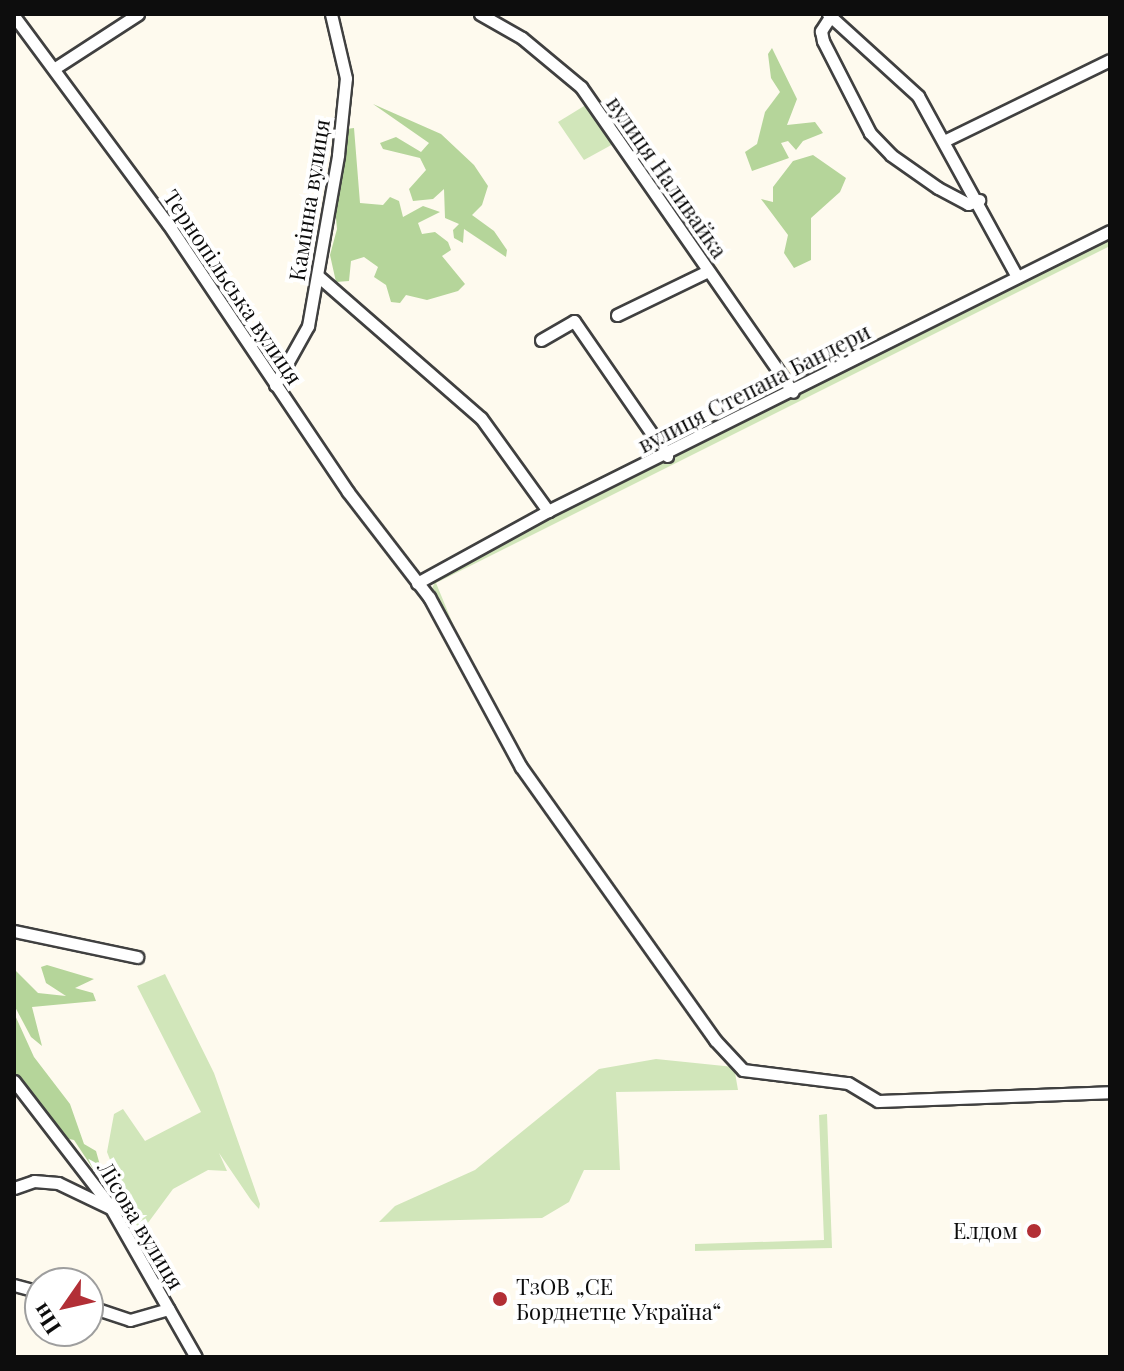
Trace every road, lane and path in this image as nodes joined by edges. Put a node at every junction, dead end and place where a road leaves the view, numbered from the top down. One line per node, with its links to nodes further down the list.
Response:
1 (138, 14): 7 (street)
2 (331, 14): 12 (street, Камінна вулиця)
3 (480, 14): 11 (street, вулиця Наливайка)
4 (14, 16): 7 (street, Тернопільська вулиця)
5 (829, 16): 8 (street); 9 (street)
6 (1110, 60): 8 (street)
7 (55, 68): 16 (street, Тернопільська вулиця)
8 (946, 140): 9 (street)
9 (979, 200): 13 (street)
10 (1110, 231): 13 (street, вулиця Степана Бандери)
11 (708, 271): 14 (street); 17 (street, вулиця Наливайка)
12 (318, 276): 16 (street, Камінна вулиця); 19 (street)
13 (1017, 277): 17 (street, вулиця Степана Бандери)
14 (617, 315)
15 (541, 340): 18 (street)
16 (275, 385): 20 (street, Тернопільська вулиця)
17 (793, 392): 18 (street, вулиця Степана Бандери)
18 (667, 456): 19 (street, вулиця Степана Бандери)
19 (548, 511): 20 (street, вулиця Степана Бандери)
20 (417, 583): 24 (street, Тернопільська вулиця)
21 (14, 931): 22 (street)
22 (137, 957)
23 (14, 1081): 26 (street, Лісова вулиця)
24 (1110, 1092)
25 (14, 1188): 26 (street)
26 (111, 1208): 27 (street, Лісова вулиця)
27 (168, 1309): 28 (street); 29 (street, Лісова вулиця)
28 (104, 1311)
29 (196, 1357)

